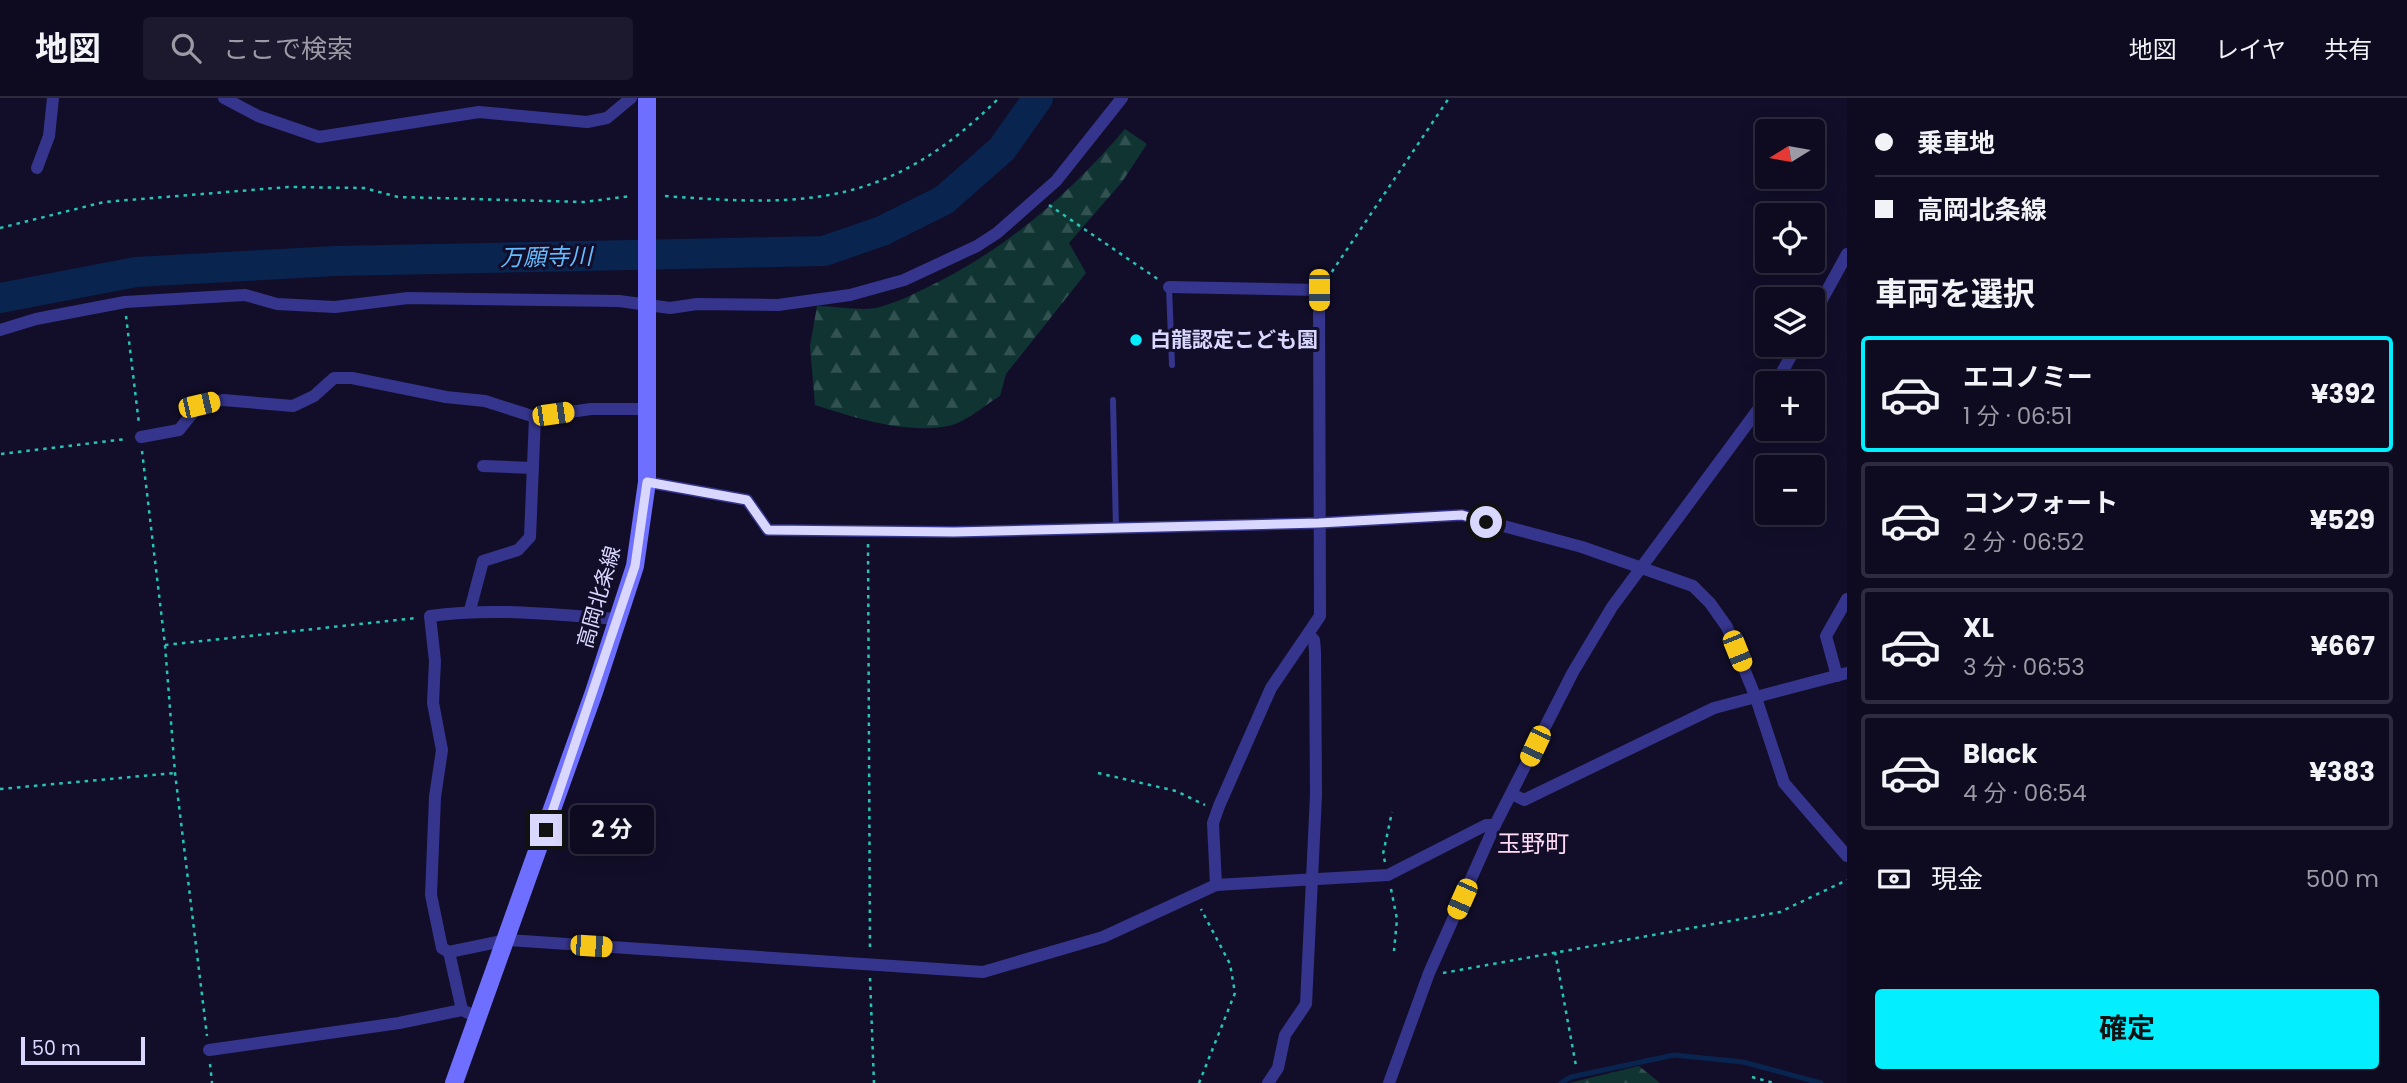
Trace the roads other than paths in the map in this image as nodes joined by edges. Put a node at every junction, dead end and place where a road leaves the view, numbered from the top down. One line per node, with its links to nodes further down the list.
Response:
1 (53, 98): 6 (street)
2 (224, 98): 3 (street)
3 (631, 98)
4 (647, 98): 10 (main road, 高岡北条線)
5 (1122, 98): 10 (street)
6 (37, 168)
7 (1847, 254): 9 (street)
8 (1169, 287): 12 (lane); 21 (street)
9 (1825, 294)
10 (648, 302): 11 (street); 14 (main road, 高岡北条線)
11 (0, 330)
12 (1172, 365)
13 (1113, 400): 22 (lane)
14 (648, 410): 16 (street); 20 (main road, 高岡北条線)
15 (1755, 414): 23 (street)
16 (535, 417): 17 (street); 19 (street)
17 (141, 437)
18 (483, 466): 19 (street)
19 (533, 468): 25 (street)
20 (647, 482): 22 (street); 26 (main road, 高岡北条線)
21 (1319, 523): 22 (street); 23 (street); 27 (street)
22 (1116, 528)
23 (1640, 569): 29 (street); 30 (street)
24 (1847, 599): 28 (street)
25 (470, 610): 26 (street); 36 (street)
26 (619, 619): 35 (main road, 高岡北条線)
27 (1309, 635): 33 (street); 34 (street)
28 (1842, 675): 29 (street)
29 (1756, 698): 30 (street); 32 (street)
30 (1512, 794): 31 (street)
31 (1495, 825): 33 (street); 42 (street)
32 (1847, 856)
33 (1313, 881): 34 (street); 41 (street)
34 (1216, 885): 35 (street)
35 (507, 940): 36 (street); 38 (main road, 高岡北条線)
36 (449, 952): 37 (street)
37 (462, 1010): 38 (street); 39 (street)
38 (479, 1018): 40 (main road, 高岡北条線)
39 (209, 1050)
40 (454, 1083)
41 (1268, 1083)
42 (1388, 1083)

